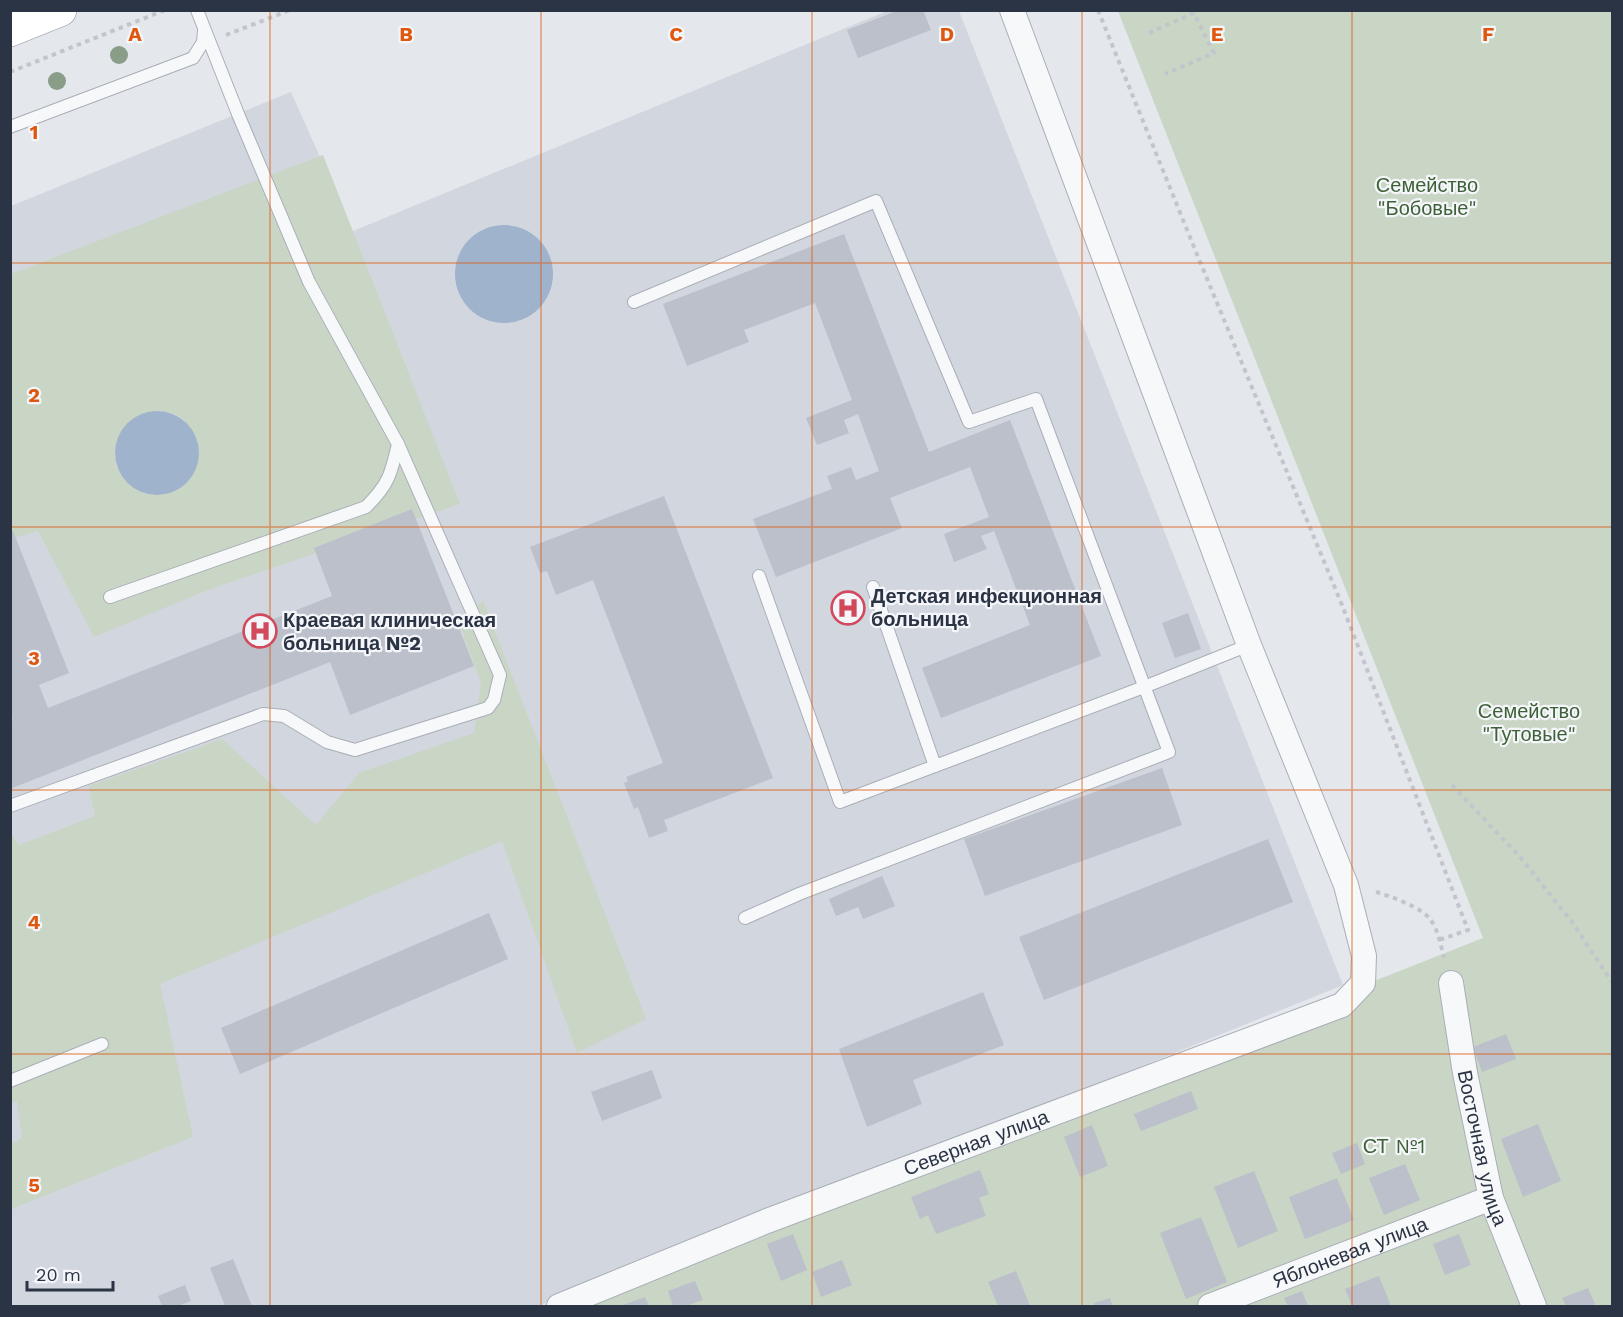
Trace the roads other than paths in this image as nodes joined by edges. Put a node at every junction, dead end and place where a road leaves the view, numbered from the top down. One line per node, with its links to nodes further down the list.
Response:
1 (60, 10): 5 (highway)
2 (197, 10): 4 (lane)
3 (1012, 10): 12 (street)
4 (204, 28): 6 (lane); 8 (lane)
5 (10, 30)
6 (10, 127)
7 (634, 302): 13 (lane)
8 (399, 444): 11 (lane); 15 (lane)
9 (759, 576): 14 (lane)
10 (873, 587): 14 (lane)
11 (110, 597)
12 (1249, 645): 13 (lane); 21 (street, Северная улица)
13 (1144, 687): 14 (lane); 16 (lane)
14 (935, 766)
15 (10, 806)
16 (746, 918)
17 (1451, 983): 20 (street, Восточная улица)
18 (102, 1044): 19 (lane)
19 (10, 1081)
20 (1491, 1198): 22 (street, Яблоневая улица); 23 (street, Восточная улица)
21 (559, 1306)
22 (1210, 1306)
23 (1534, 1306)

